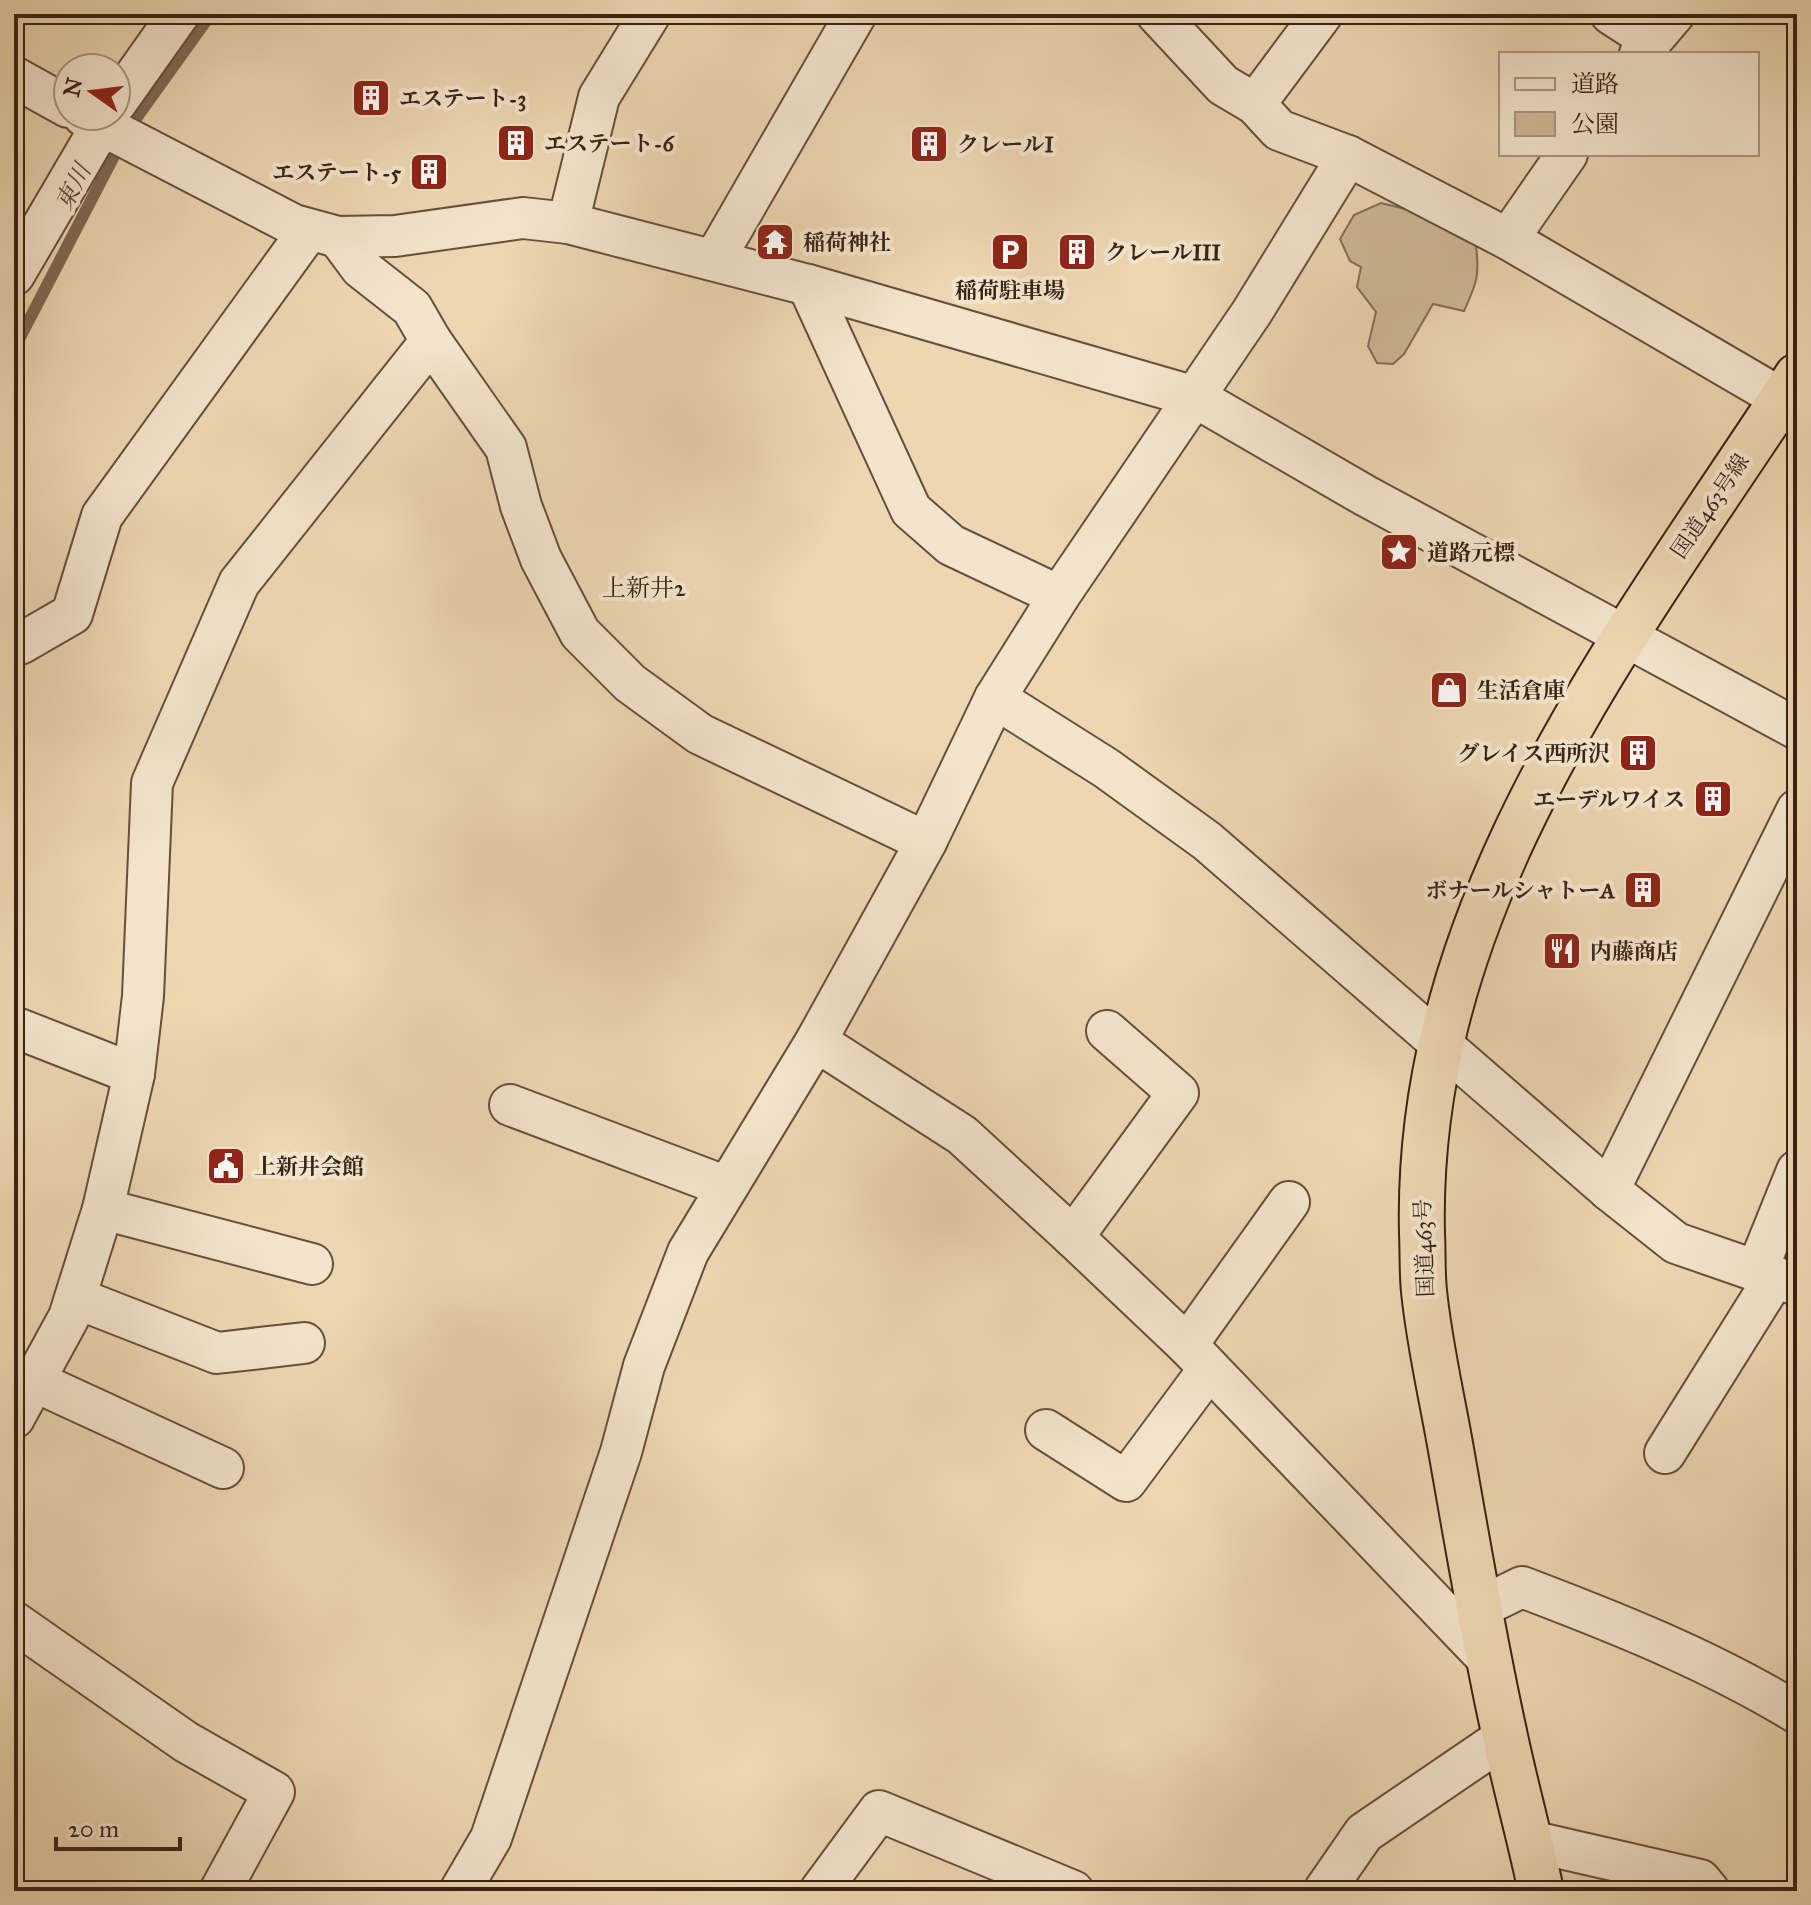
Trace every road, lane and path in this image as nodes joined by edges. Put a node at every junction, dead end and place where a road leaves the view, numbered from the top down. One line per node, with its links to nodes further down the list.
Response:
1 (179, 14): 9 (street)
2 (650, 14): 16 (street)
3 (856, 14): 19 (street)
4 (1157, 14): 11 (street)
5 (1322, 14): 11 (street)
6 (1611, 14): 7 (street)
7 (1655, 36)
8 (14, 77): 10 (street)
9 (132, 79)
10 (52, 96)
11 (1255, 104): 14 (street)
12 (95, 132): 20 (street)
13 (124, 132): 17 (street)
14 (1348, 156): 18 (street); 24 (street)
15 (1566, 156): 18 (street)
16 (568, 223): 17 (street); 19 (street)
17 (323, 234): 22 (street); 27 (street)
18 (1508, 239): 23 (street)
19 (714, 260): 21 (street)
20 (14, 275)
21 (808, 285): 24 (street); 25 (street)
22 (431, 341): 31 (street); 36 (street)
23 (1789, 387): 26 (highway, 国道463号線)
24 (1195, 397): 25 (street); 26 (street)
25 (1059, 596): 28 (street)
26 (1624, 637): 29 (street); 35 (highway, 国道463号)
27 (14, 640)
28 (995, 698): 31 (street); 35 (street)
29 (1797, 729)
30 (1797, 810): 40 (street)
31 (926, 842): 34 (street)
32 (14, 1027): 36 (street)
33 (1107, 1031): 43 (street)
34 (816, 1041): 39 (street); 43 (street)
35 (1440, 1042): 40 (street); 54 (highway, 国道463号)
36 (134, 1074): 42 (street)
37 (510, 1105): 39 (street)
38 (1797, 1171): 45 (street)
39 (727, 1187): 61 (street)
40 (1609, 1190): 45 (street)
41 (1289, 1202): 48 (street)
42 (103, 1209): 44 (street); 46 (street)
43 (1073, 1237): 48 (street)
44 (312, 1264)
45 (1776, 1277): 52 (street)
46 (76, 1298): 47 (street); 49 (street)
47 (304, 1343)
48 (1198, 1357): 51 (street); 56 (street)
49 (34, 1381): 50 (street); 53 (street)
50 (14, 1418)
51 (1046, 1430)
52 (1665, 1453)
53 (223, 1468)
54 (1479, 1608): 56 (highway, 国道463号); 57 (street)
55 (14, 1622): 60 (street)
56 (1488, 1659): 58 (highway, 国道463号)
57 (1797, 1713)
58 (1505, 1737): 59 (highway, 国道463号); 64 (street)
59 (1530, 1841): 65 (highway, 国道463号); 66 (street)
60 (220, 1891)
61 (460, 1891)
62 (820, 1891): 63 (street)
63 (1073, 1891)
64 (1324, 1891)
65 (1541, 1891)
66 (1709, 1891)

